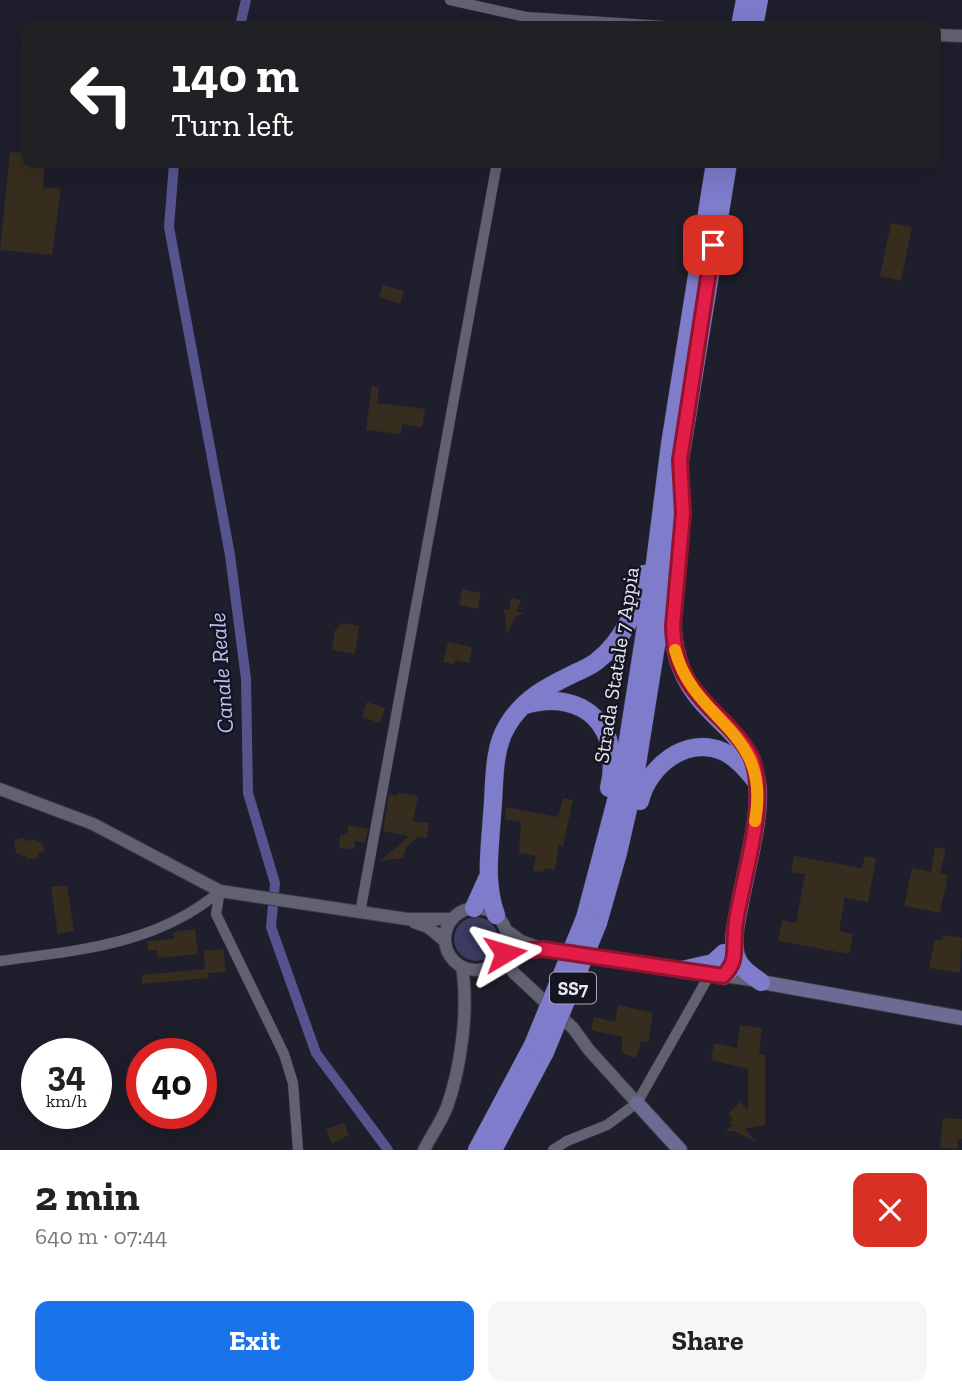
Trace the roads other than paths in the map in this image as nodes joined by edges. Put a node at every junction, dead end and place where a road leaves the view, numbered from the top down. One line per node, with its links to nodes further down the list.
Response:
1 (450, 0): 4 (street)
2 (745, 0): 5 (highway)
3 (759, 0): 6 (highway)
4 (523, 21)
5 (741, 21)
6 (755, 21)
7 (941, 35): 8 (street)
8 (962, 36)
9 (496, 168): 20 (street)
10 (714, 168): 12 (highway, Strada Statale 7 Appia / SS7)
11 (726, 168): 13 (highway, Strada Statale 7 Appia / SS7)
12 (670, 444): 14 (highway); 24 (highway, Strada Statale 7 Appia / SS7)
13 (680, 460): 15 (highway); 24 (highway, Strada Statale 7 Appia / SS7)
14 (521, 706): 17 (highway); 24 (highway)
15 (758, 783): 24 (highway); 30 (highway)
16 (0, 789): 18 (street)
17 (488, 875): 19 (highway); 21 (highway)
18 (220, 891): 20 (street); 28 (street); 38 (street)
19 (474, 908): 21 (street); 23 (street)
20 (360, 913): 22 (street)
21 (496, 915): 25 (street)
22 (407, 919): 23 (street); 26 (street)
23 (453, 919): 26 (street)
24 (591, 921): 36 (highway, Strada Statale 7 Appia / SS7, bridge)
25 (506, 931): 27 (street); 29 (street)
26 (445, 941): 31 (street)
27 (543, 949): 29 (street); 32 (street)
28 (0, 961)
29 (496, 961): 31 (street); 34 (street); 37 (street)
30 (721, 964): 32 (highway); 33 (highway); 37 (street)
31 (462, 967): 34 (street)
32 (682, 970)
33 (761, 982): 35 (main road)
34 (466, 998): 39 (street)
35 (962, 1018)
36 (539, 1049): 40 (highway, Strada Statale 7 Appia / SS7); 41 (highway, Strada Statale 7 Appia / SS7)
37 (637, 1103): 42 (street); 43 (main road)
38 (298, 1150)
39 (424, 1150)
40 (477, 1150)
41 (493, 1150)
42 (553, 1150)
43 (680, 1150)

